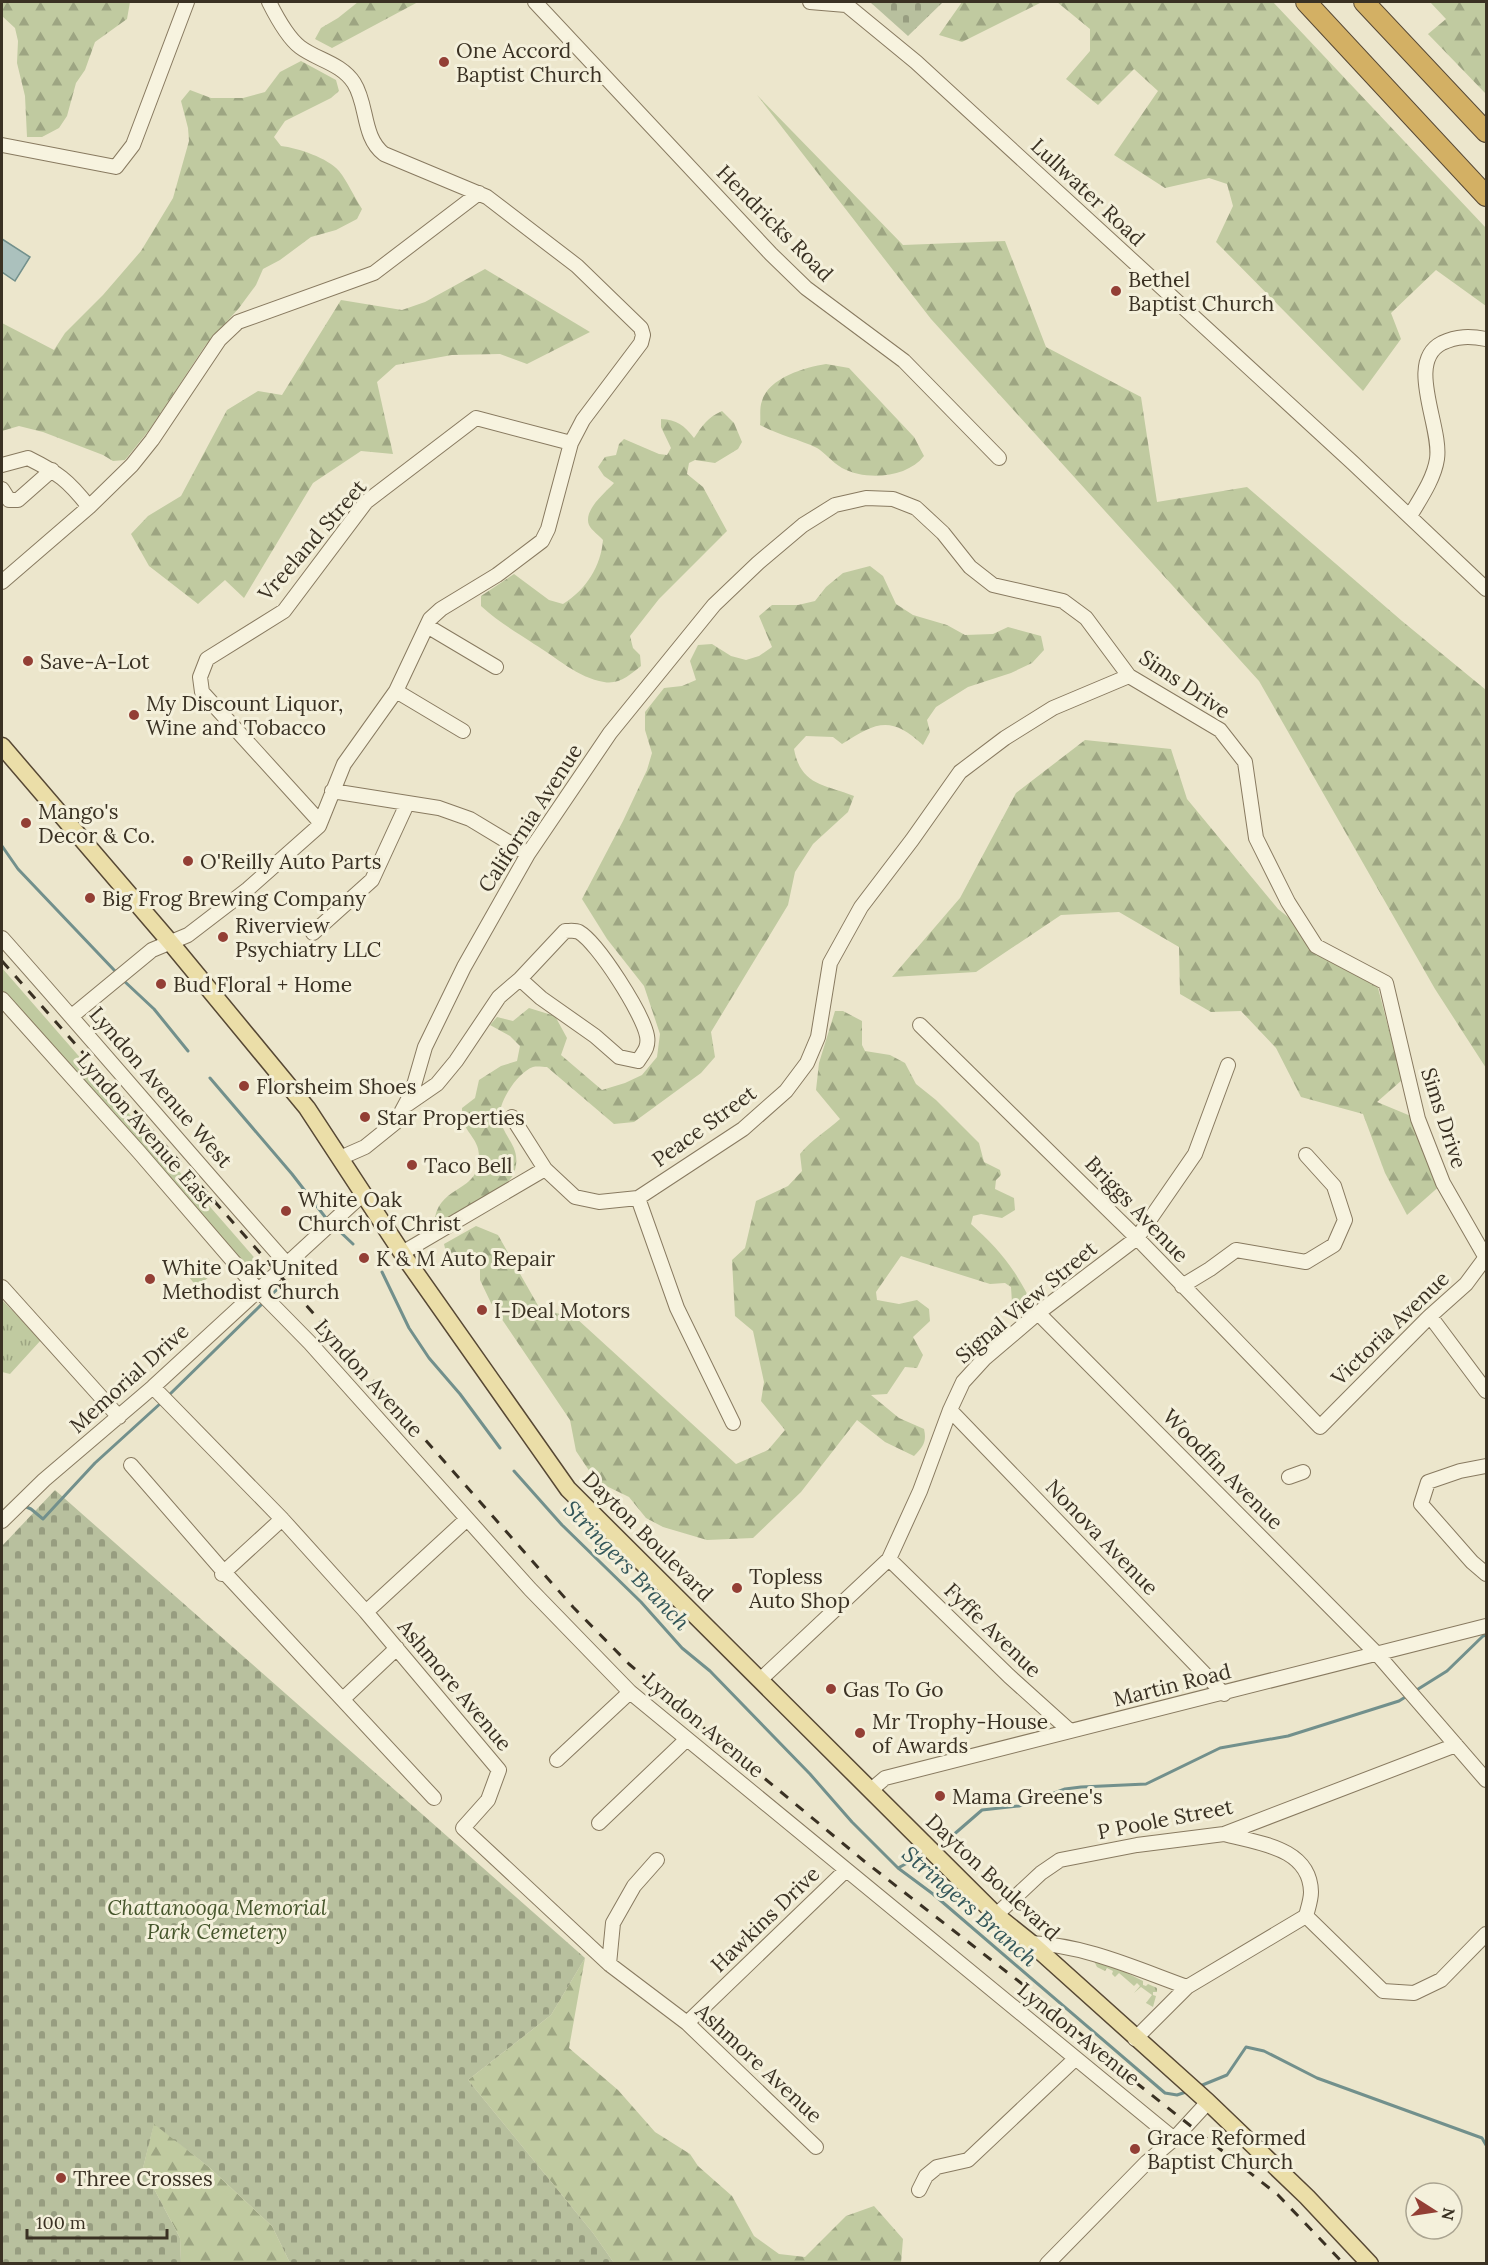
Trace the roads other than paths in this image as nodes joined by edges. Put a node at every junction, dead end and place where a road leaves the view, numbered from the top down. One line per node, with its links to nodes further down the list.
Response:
1 (187, 2): 9 (street)
2 (269, 2): 10 (street)
3 (535, 2): 14 (street, Hendricks Road)
4 (810, 2): 7 (street)
5 (1306, 2): 11 (highway)
6 (1364, 2): 8 (highway)
7 (844, 3): 19 (street, Lullwater Road)
8 (1486, 132)
9 (2, 145)
10 (479, 193): 13 (street); 18 (street)
11 (1486, 196)
12 (1486, 339): 19 (street)
13 (571, 443): 23 (street); 31 (street, Vreeland Street)
14 (999, 458)
15 (2, 465): 16 (street)
16 (52, 470): 17 (street); 18 (street)
17 (2, 489)
18 (88, 507): 21 (street)
19 (1410, 516): 22 (street, Lullwater Road)
20 (803, 525): 25 (street, Sims Drive); 32 (street, California Avenue)
21 (2, 582)
22 (1486, 589)
23 (427, 626): 24 (street); 26 (street)
24 (496, 667)
25 (1129, 676): 47 (street, Peace Street); 50 (street, Sims Drive)
26 (396, 691): 27 (street); 29 (street)
27 (463, 731)
28 (2, 746): 35 (main road, Dayton Boulevard)
29 (332, 791): 30 (street); 31 (street)
30 (407, 804): 32 (street); 33 (street)
31 (320, 822): 35 (street)
32 (528, 855): 41 (street, California Avenue)
33 (313, 933)
34 (2, 938): 38 (street, Lyndon Avenue West)
35 (170, 942): 38 (street); 44 (main road, Dayton Boulevard)
36 (520, 979): 36 (street); 41 (street)
37 (2, 999): 54 (street, Lyndon Avenue East)
38 (72, 1016): 51 (street, Lyndon Avenue West)
39 (920, 1025): 48 (street, Briggs Avenue)
40 (1228, 1065): 48 (street, Signal View Street)
41 (408, 1104): 44 (street, California Avenue)
42 (512, 1117): 45 (street, Peace Street)
43 (1306, 1155): 52 (street)
44 (340, 1158): 46 (main road, Dayton Boulevard)
45 (545, 1169): 47 (street, Peace Street); 49 (street)
46 (363, 1194): 49 (main road, Dayton Boulevard); 51 (street, Memorial Drive)
47 (638, 1198): 61 (street)
48 (1137, 1238): 52 (street, Briggs Avenue); 55 (street, Signal View Street)
49 (402, 1253): 77 (main road, Dayton Boulevard)
50 (1486, 1257): 56 (street, Victoria Avenue)
51 (287, 1264): 54 (street, Memorial Drive)
52 (1182, 1286): 62 (street, Briggs Avenue)
53 (2, 1287): 60 (street)
54 (258, 1290): 57 (street, Memorial Drive); 68 (street, Lyndon Avenue)
55 (1038, 1313): 59 (street, Signal View Street); 76 (street, Woodfin Avenue)
56 (1430, 1316): 58 (street); 62 (street, Victoria Avenue)
57 (153, 1387): 60 (street, Memorial Drive); 67 (street, Ashmore Avenue)
58 (1486, 1390)
59 (950, 1410): 70 (street, Signal View Street); 79 (street, Nonova Avenue)
60 (118, 1417): 69 (street, Memorial Drive)
61 (733, 1423)
62 (1320, 1427)
63 (131, 1466): 71 (street)
64 (1486, 1466): 72 (street)
65 (1303, 1472): 66 (street)
66 (1289, 1477)
67 (282, 1519): 71 (street); 73 (street, Ashmore Avenue)
68 (467, 1519): 73 (street); 78 (street, Lyndon Avenue)
69 (2, 1521)
70 (889, 1559): 77 (street, Signal View Street); 81 (street, Fyffe Avenue)
71 (223, 1573): 80 (street)
72 (1486, 1574)
73 (366, 1612): 75 (street, Ashmore Avenue)
74 (1486, 1626): 76 (street, Martin Road)
75 (397, 1648): 80 (street); 96 (street, Ashmore Avenue)
76 (1378, 1655): 79 (street, Martin Road); 83 (street, Woodfin Avenue)
77 (760, 1680): 86 (main road, Dayton Boulevard)
78 (630, 1692): 82 (street, Lyndon Avenue); 84 (street)
79 (1224, 1694): 81 (street, Martin Road)
80 (343, 1700): 87 (street)
81 (1070, 1731): 86 (street, Martin Road)
82 (687, 1739): 88 (street); 91 (street, Lyndon Avenue)
83 (1456, 1745): 85 (street, Woodfin Avenue); 89 (street, P Poole Street)
84 (557, 1760)
85 (1486, 1780)
86 (871, 1790): 92 (main road, Dayton Boulevard)
87 (435, 1798)
88 (599, 1823)
89 (1224, 1834): 92 (street, P Poole Street); 93 (street)
90 (657, 1860): 96 (street)
91 (845, 1870): 98 (street, Hawkins Drive); 100 (street, Lyndon Avenue)
92 (996, 1915): 95 (main road, Dayton Boulevard)
93 (1306, 1916): 94 (street); 97 (street)
94 (1486, 1934)
95 (1031, 1943): 97 (street); 99 (main road, Dayton Boulevard)
96 (609, 1964): 98 (street, Ashmore Avenue)
97 (1187, 1987): 99 (street)
98 (687, 2023): 103 (street, Ashmore Avenue)
99 (1136, 2039): 101 (main road, Dayton Boulevard)
100 (1075, 2059): 102 (street, Lyndon Avenue); 104 (street)
101 (1208, 2102): 102 (street); 106 (main road, Dayton Boulevard)
102 (1174, 2139): 105 (street)
103 (816, 2147)
104 (919, 2190)
105 (1047, 2264)
106 (1370, 2264)

